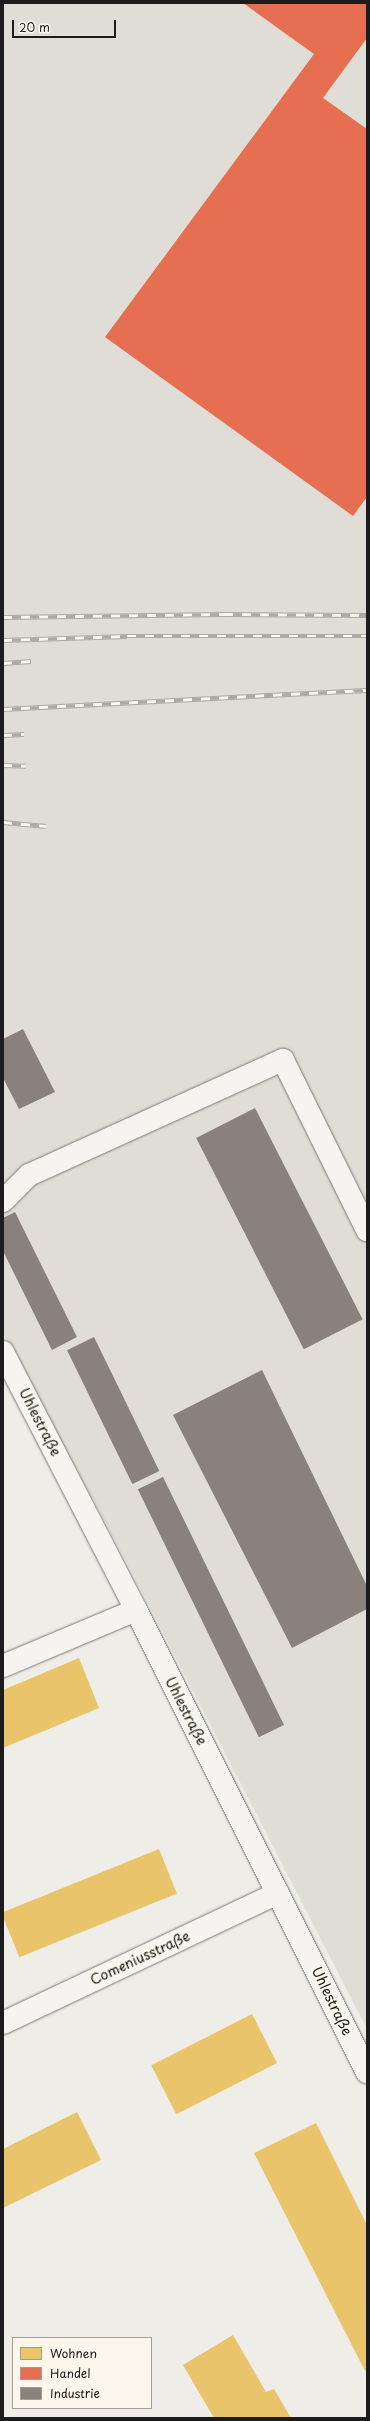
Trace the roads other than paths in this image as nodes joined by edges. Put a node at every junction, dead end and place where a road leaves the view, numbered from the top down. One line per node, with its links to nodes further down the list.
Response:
1 (3, 1201): 2 (street)
2 (367, 1230)
3 (3, 1352): 4 (street, Uhlestraße)
4 (136, 1610): 5 (street); 6 (street, Uhlestraße)
5 (3, 1666)
6 (278, 1893): 7 (street, Comeniusstraße); 8 (street, Uhlestraße)
7 (3, 2023)
8 (367, 2072)

